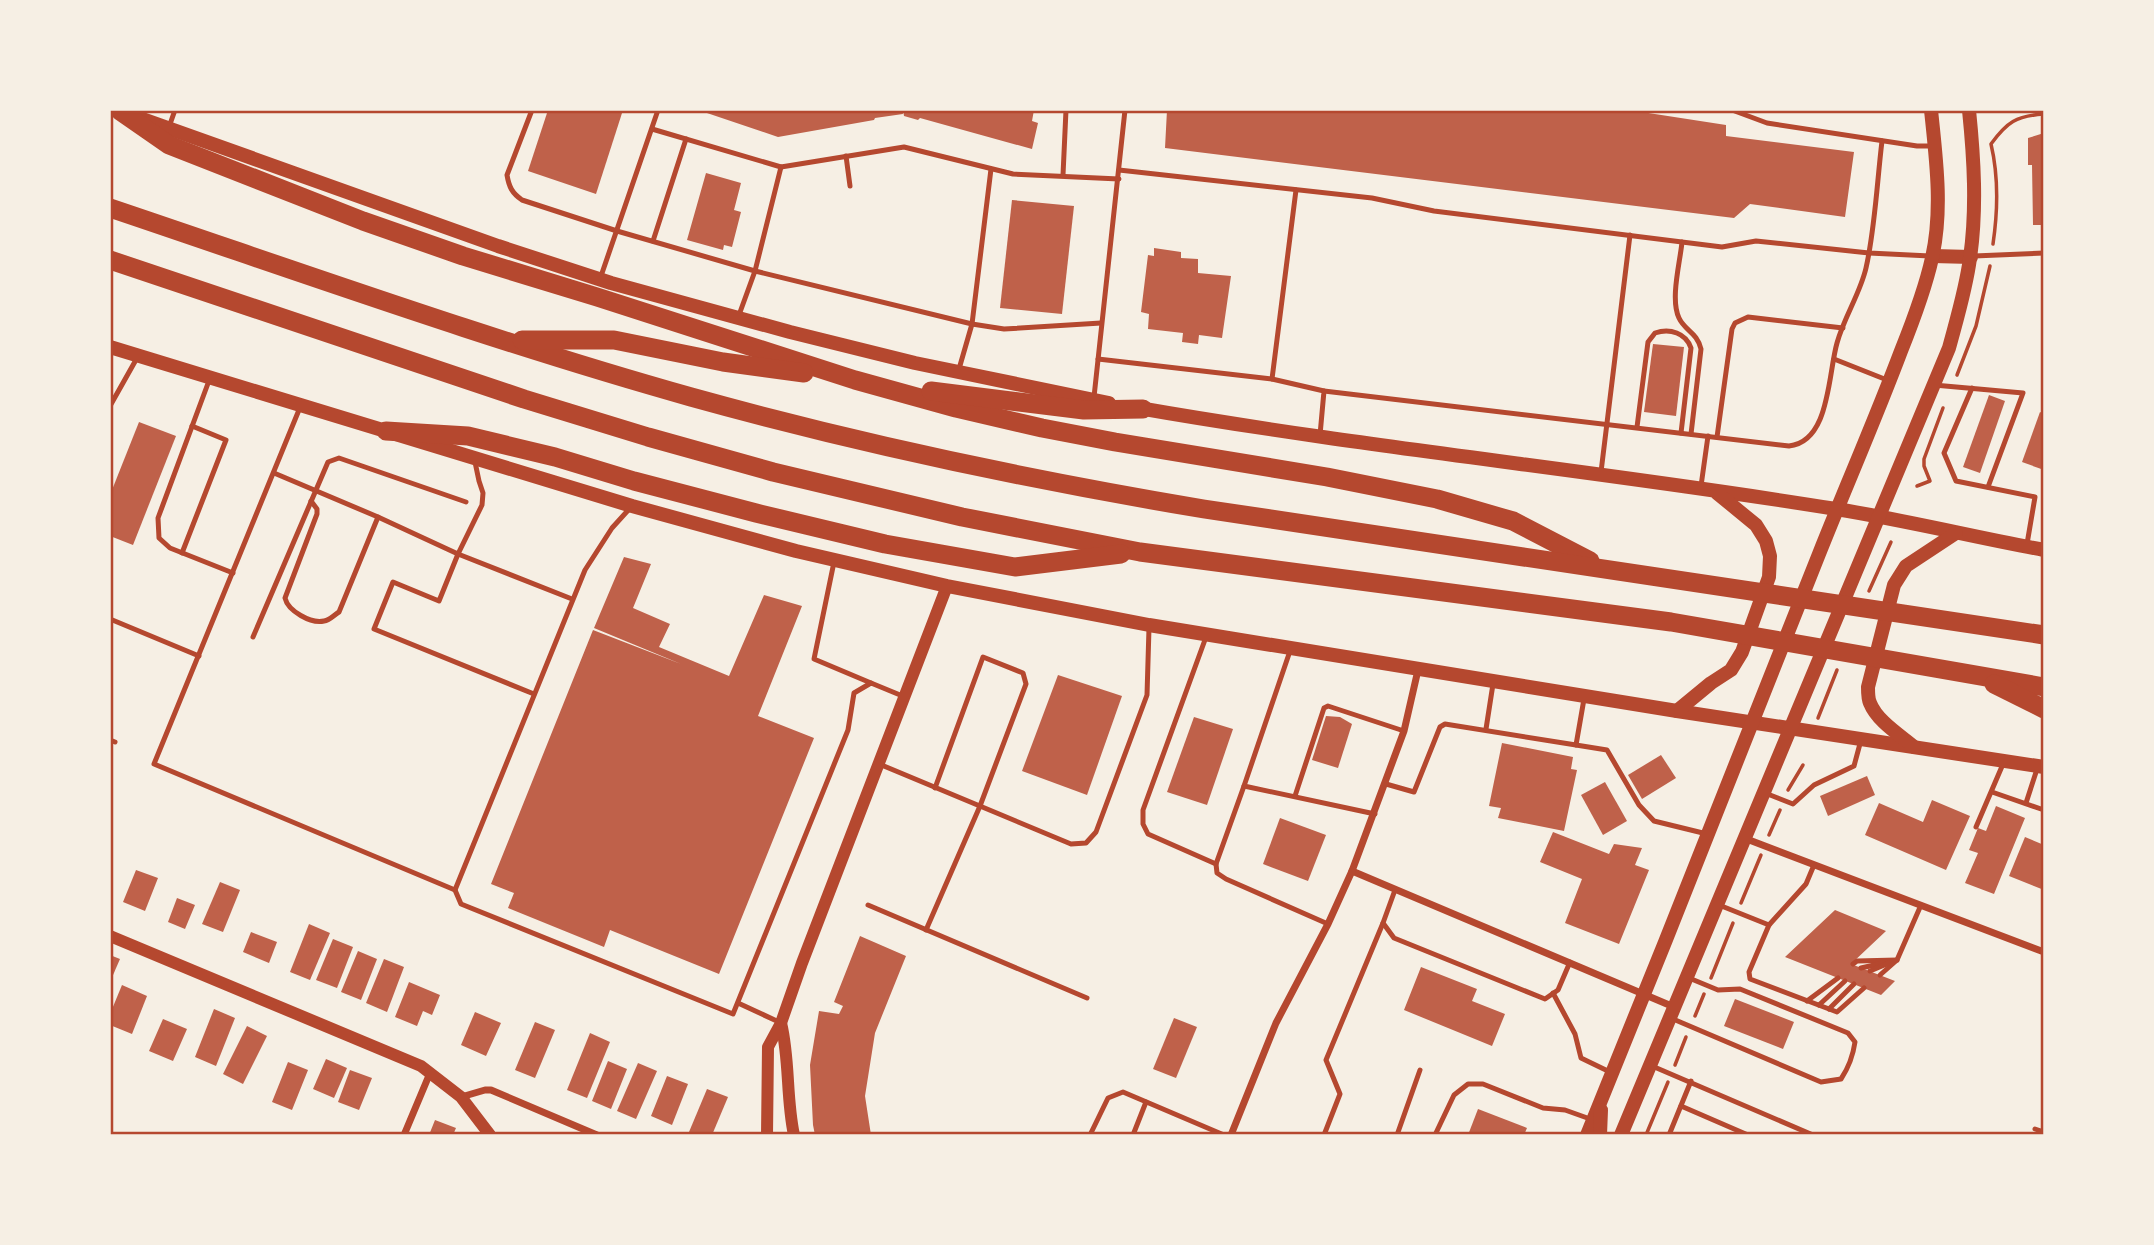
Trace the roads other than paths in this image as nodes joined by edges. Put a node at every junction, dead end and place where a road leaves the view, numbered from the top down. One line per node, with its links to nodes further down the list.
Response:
1 (175, 110): 10 (lane)
2 (532, 110): 24 (lane)
3 (658, 110): 11 (lane)
4 (1066, 110): 19 (lane)
5 (1125, 110): 18 (lane)
6 (1732, 110): 13 (lane)
7 (1931, 110): 14 (main road)
8 (1969, 110): 31 (main road)
9 (119, 111): 10 (main road); 84 (highway)
10 (169, 128): 34 (main road)
11 (652, 129): 12 (lane); 24 (lane)
12 (686, 139): 16 (lane); 26 (lane)
13 (1882, 141): 14 (lane); 28 (lane)
14 (1934, 146): 30 (main road)
15 (846, 156): 16 (lane); 17 (lane); 21 (lane)
16 (781, 167): 33 (lane)
17 (991, 169): 19 (lane); 37 (lane)
18 (1119, 170): 20 (lane); 22 (lane)
19 (1063, 175): 20 (lane)
20 (1119, 179): 36 (lane)
21 (850, 186)
22 (1296, 190): 25 (lane); 46 (lane)
23 (110, 208): 39 (highway)
24 (617, 231): 26 (lane); 34 (lane)
25 (1630, 235): 27 (lane); 55 (lane)
26 (653, 241): 33 (lane)
27 (1682, 242): 28 (lane); 60 (lane)
28 (1869, 253): 30 (lane); 38 (lane)
29 (2044, 253): 31 (lane)
30 (1933, 256): 31 (main road); 47 (main road)
31 (1971, 257): 48 (main road)
32 (110, 260): 80 (highway)
33 (755, 271): 35 (lane); 37 (lane)
34 (600, 279): 35 (main road)
35 (738, 317): 44 (main road)
36 (1101, 323): 37 (lane); 42 (lane)
37 (972, 324): 44 (lane)
38 (1843, 328): 43 (lane); 62 (lane)
39 (503, 341): 54 (highway); 84 (highway)
40 (110, 347): 41 (main road)
41 (138, 355): 45 (main road); 53 (lane)
42 (1098, 359): 46 (lane); 51 (lane)
43 (1834, 359): 47 (lane); 62 (lane)
44 (958, 373): 51 (main road)
45 (210, 378): 52 (main road); 56 (lane)
46 (1272, 379): 50 (lane)
47 (1890, 381): 74 (main road)
48 (1934, 385): 49 (lane); 75 (main road)
49 (1972, 388): 67 (lane); 67 (lane)
50 (1324, 391): 55 (lane); 63 (lane)
51 (1094, 400): 54 (main road)
52 (301, 405): 58 (main road); 65 (lane)
53 (110, 406)
54 (1143, 409): 63 (main road)
55 (1607, 424): 57 (lane); 66 (lane)
56 (192, 426): 81 (lane); 81 (lane)
57 (1637, 427): 59 (lane); 59 (lane)
58 (386, 431): 64 (main road); 80 (highway)
59 (1681, 433): 60 (lane)
60 (1691, 434): 61 (lane)
61 (1708, 436): 62 (lane); 68 (lane)
62 (1717, 437)
63 (1320, 438): 66 (main road)
64 (475, 459): 73 (main road); 82 (lane)
65 (274, 474): 69 (lane); 85 (lane)
66 (1600, 475): 68 (main road)
67 (1988, 487): 78 (lane)
68 (1700, 489): 70 (main road)
69 (316, 491): 71 (lane); 72 (lane); 76 (lane)
70 (1716, 492): 74 (main road); 104 (main road)
71 (311, 501): 76 (lane); 92 (lane)
72 (466, 502)
73 (632, 506): 83 (main road); 87 (lane)
74 (1837, 509): 75 (main road); 105 (main road)
75 (1878, 516): 77 (main road); 107 (main road)
76 (378, 517): 82 (lane)
77 (1956, 533): 78 (main road); 111 (main road)
78 (2027, 547): 79 (main road)
79 (2044, 550)
80 (1140, 552): 96 (highway)
81 (182, 553): 85 (lane)
82 (458, 554): 87 (lane); 100 (lane)
83 (834, 559): 86 (main road); 98 (lane)
84 (1604, 568): 91 (highway)
85 (233, 573): 94 (lane)
86 (947, 586): 89 (main road); 102 (street)
87 (572, 599): 100 (lane)
88 (110, 619): 94 (lane)
89 (1149, 625): 90 (main road); 122 (lane)
90 (1207, 634): 93 (main road); 128 (lane)
91 (2044, 635)
92 (253, 637)
93 (1291, 647): 95 (main road); 116 (lane)
94 (199, 656): 131 (lane)
95 (1418, 669): 97 (main road); 108 (street)
96 (1977, 676): 99 (highway); 103 (highway)
97 (1493, 680): 101 (main road); 106 (lane)
98 (871, 683): 102 (lane); 157 (lane)
99 (2044, 687)
100 (534, 694): 131 (lane)
101 (1585, 696): 104 (main road); 110 (lane)
102 (905, 697): 113 (street)
103 (2044, 709)
104 (1677, 711): 105 (main road)
105 (1751, 722): 107 (main road); 126 (main road)
106 (1486, 729): 110 (lane); 115 (lane)
107 (1790, 729): 109 (main road); 118 (main road)
108 (1404, 731): 115 (street); 120 (lane)
109 (1861, 740): 111 (main road); 118 (lane)
110 (1576, 745): 126 (lane)
111 (1914, 747): 112 (main road)
112 (2004, 761): 114 (main road); 119 (lane)
113 (879, 764): 117 (lane); 161 (street)
114 (2041, 767): 121 (lane)
115 (1386, 784): 124 (street)
116 (1244, 786): 120 (lane); 128 (lane)
117 (935, 788): 122 (lane); 122 (lane)
118 (1763, 792): 127 (main road)
119 (1992, 792): 121 (lane); 125 (lane)
120 (1295, 796): 124 (lane)
121 (2026, 803): 123 (lane)
122 (980, 806): 139 (lane)
123 (2044, 810)
124 (1375, 814): 130 (street)
125 (1976, 827)
126 (1707, 834): 154 (main road)
127 (1744, 838): 129 (street); 133 (main road)
128 (1216, 864): 137 (lane)
129 (1814, 865): 135 (street); 138 (lane)
130 (1352, 871): 132 (street); 137 (street)
131 (455, 890): 157 (lane)
132 (1395, 890): 136 (lane); 143 (street)
133 (1716, 904): 138 (lane); 148 (main road)
134 (868, 905): 139 (lane)
135 (1921, 905): 141 (street); 142 (lane)
136 (1384, 923): 153 (lane); 183 (lane)
137 (1328, 924): 182 (street)
138 (1769, 925): 156 (lane)
139 (926, 930): 155 (lane)
140 (110, 936): 164 (street)
141 (2044, 952)
142 (1897, 960): 144 (lane); 145 (lane); 146 (lane); 147 (lane)
143 (1570, 962): 153 (lane); 154 (street)
144 (1853, 964)
145 (1861, 968)
146 (1870, 971)
147 (1880, 975)
148 (1686, 977): 160 (main road); 160 (lane)
149 (1838, 978): 156 (lane)
150 (1845, 981): 158 (lane)
151 (1854, 984): 159 (lane)
152 (1864, 988): 159 (lane)
153 (1553, 993): 165 (lane)
154 (1645, 995): 160 (street); 165 (main road)
155 (1087, 998)
156 (1807, 1001): 158 (lane)
157 (738, 1003): 161 (lane)
158 (1819, 1005): 159 (lane)
159 (1829, 1009)
160 (1672, 1012): 162 (main road)
161 (781, 1023): 177 (street); 178 (street)
162 (1650, 1065): 166 (lane); 188 (main road)
163 (1420, 1070): 184 (lane)
164 (431, 1072): 167 (street); 174 (street)
165 (1612, 1073): 168 (main road)
166 (1691, 1081): 170 (lane); 191 (lane)
167 (460, 1097): 175 (street); 176 (street)
168 (1602, 1099): 171 (main road); 187 (main road)
169 (1146, 1102): 179 (lane); 180 (lane); 181 (lane)
170 (1681, 1106): 189 (lane); 190 (lane)
171 (1593, 1120): 185 (lane); 186 (main road)
172 (2035, 1129): 173 (lane)
173 (2044, 1132)
174 (404, 1135)
175 (490, 1135)
176 (597, 1135)
177 (767, 1135)
178 (794, 1135)
179 (1090, 1135)
180 (1133, 1135)
181 (1224, 1135)
182 (1231, 1135)
183 (1324, 1135)
184 (1397, 1135)
185 (1435, 1135)
186 (1587, 1135)
187 (1600, 1135)
188 (1621, 1135)
189 (1669, 1135)
190 (1748, 1135)
191 (1813, 1135)

